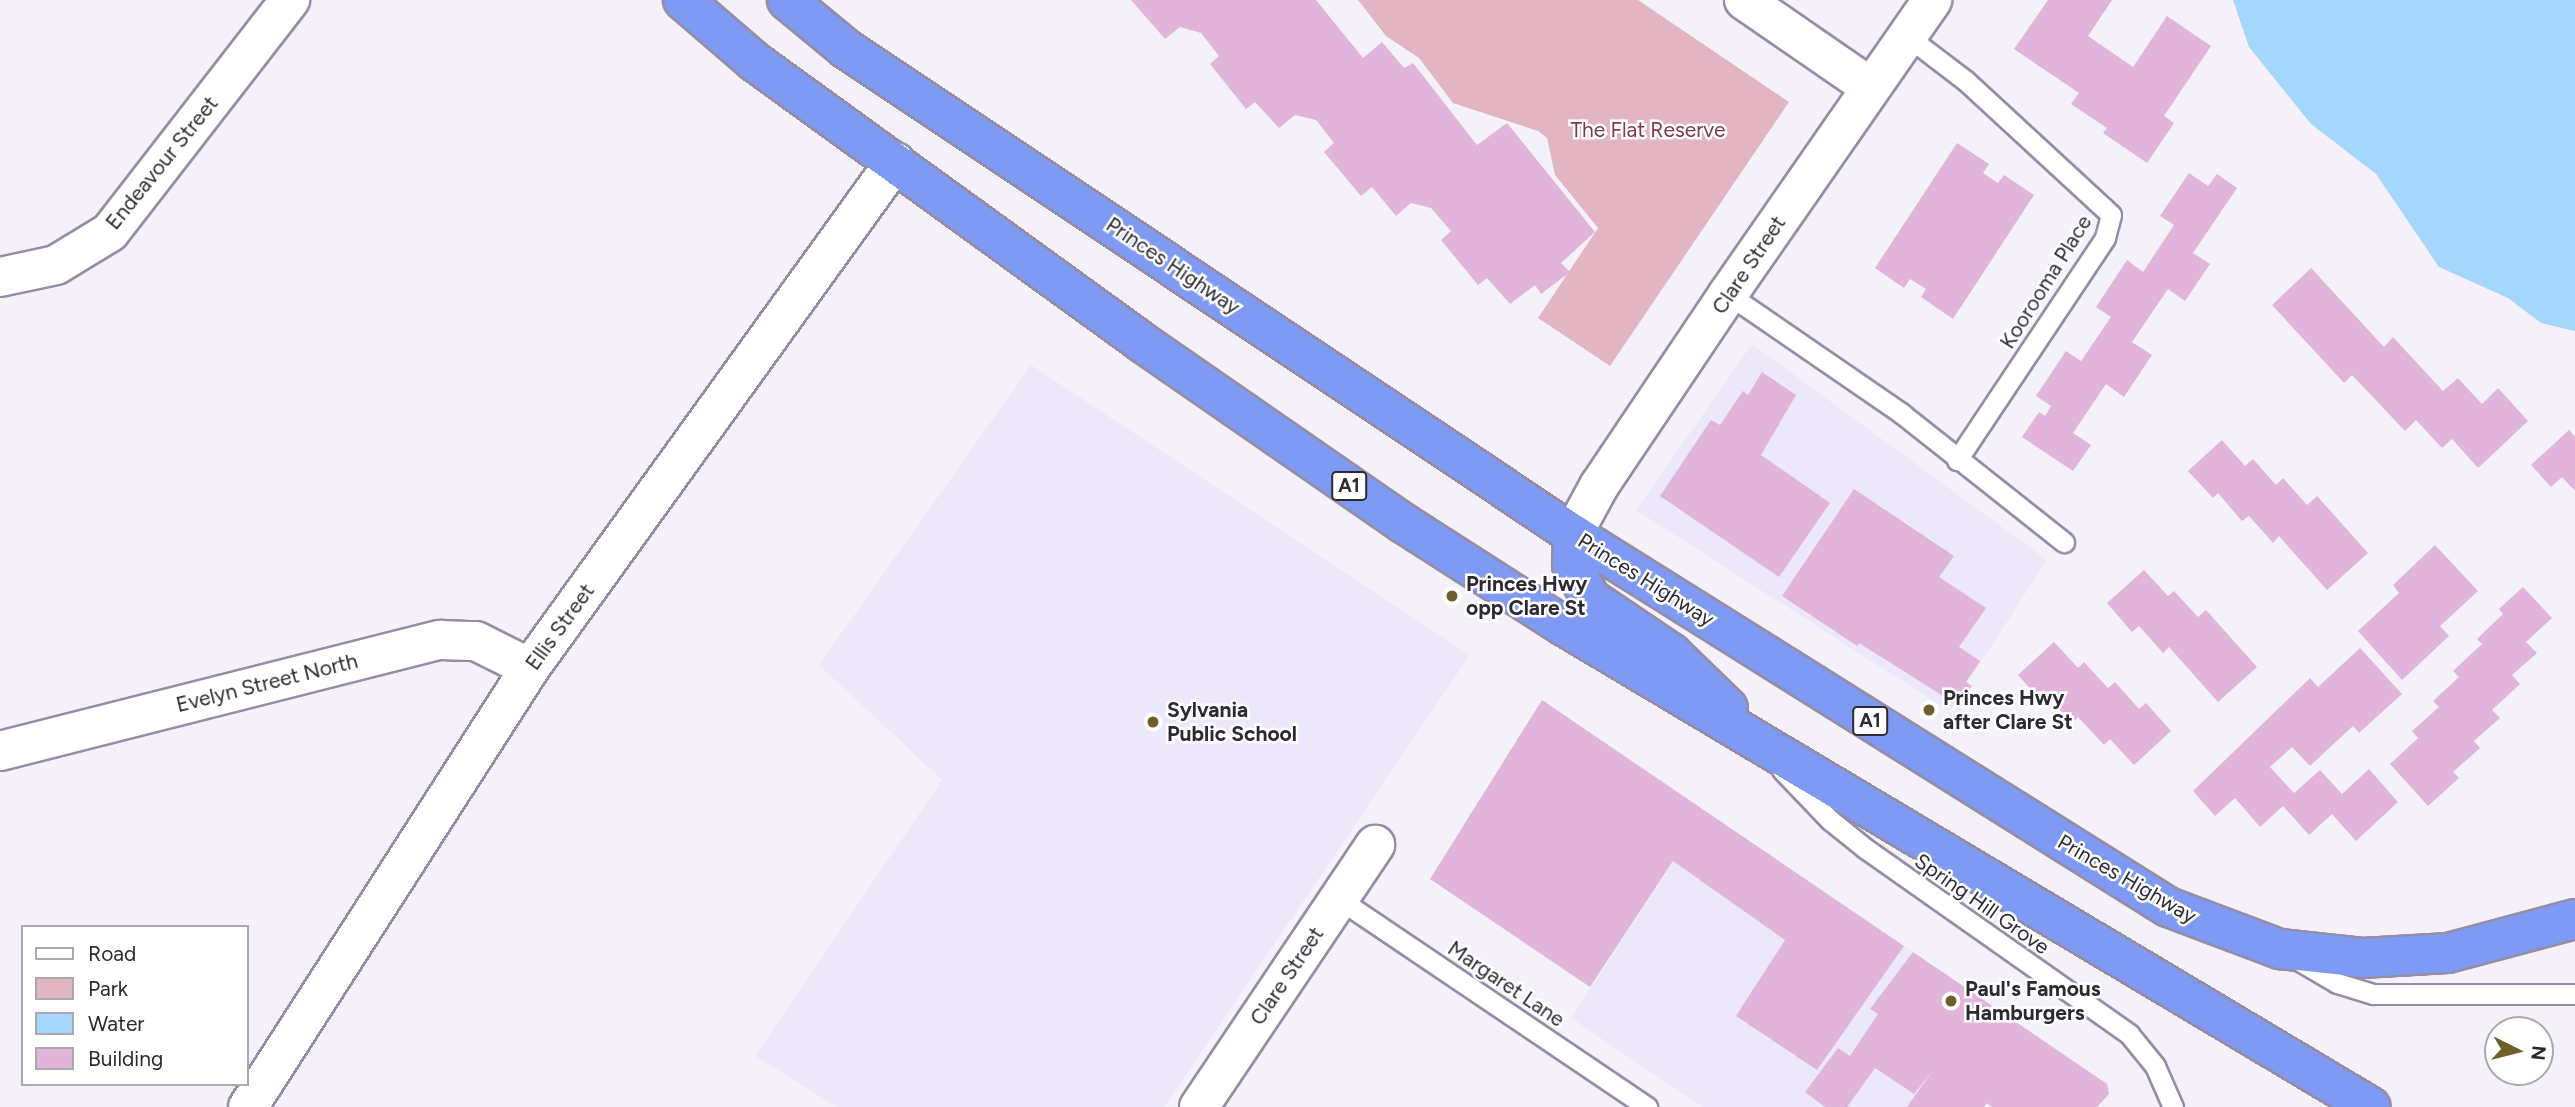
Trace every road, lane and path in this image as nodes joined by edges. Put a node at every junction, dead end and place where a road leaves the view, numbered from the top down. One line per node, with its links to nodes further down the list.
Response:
1 (290, 0): 9 (street, Endeavour Street)
2 (683, 0): 8 (highway, A1)
3 (787, 0): 12 (highway, Princes Highway / A1)
4 (1744, 0): 7 (street)
5 (1932, 0): 6 (street, Clare Street)
6 (1907, 36): 7 (street, Clare Street); 11 (lane, Koorooma Place)
7 (1870, 88): 10 (street, Clare Street)
8 (895, 162): 14 (street, Ellis Street); 15 (highway, A1)
9 (0, 277)
10 (1728, 294): 11 (lane); 12 (street, Clare Street)
11 (1957, 460): 13 (lane)
12 (1573, 534): 15 (highway); 20 (highway, Princes Highway / A1)
13 (2064, 542)
14 (530, 668): 16 (street, Evelyn Street North); 22 (street, Ellis Street)
15 (1756, 740): 25 (lane, Spring Hill Grove); 26 (highway, A1)
16 (0, 751)
17 (1375, 845): 18 (street, Clare Street)
18 (1339, 899): 23 (street, Clare Street); 24 (lane, Margaret Lane)
19 (2575, 919): 20 (highway, Princes Highway / A1)
20 (2280, 948): 21 (lane)
21 (2575, 994)
22 (248, 1107)
23 (1199, 1107)
24 (1647, 1107)
25 (2173, 1107)
26 (2371, 1107)

